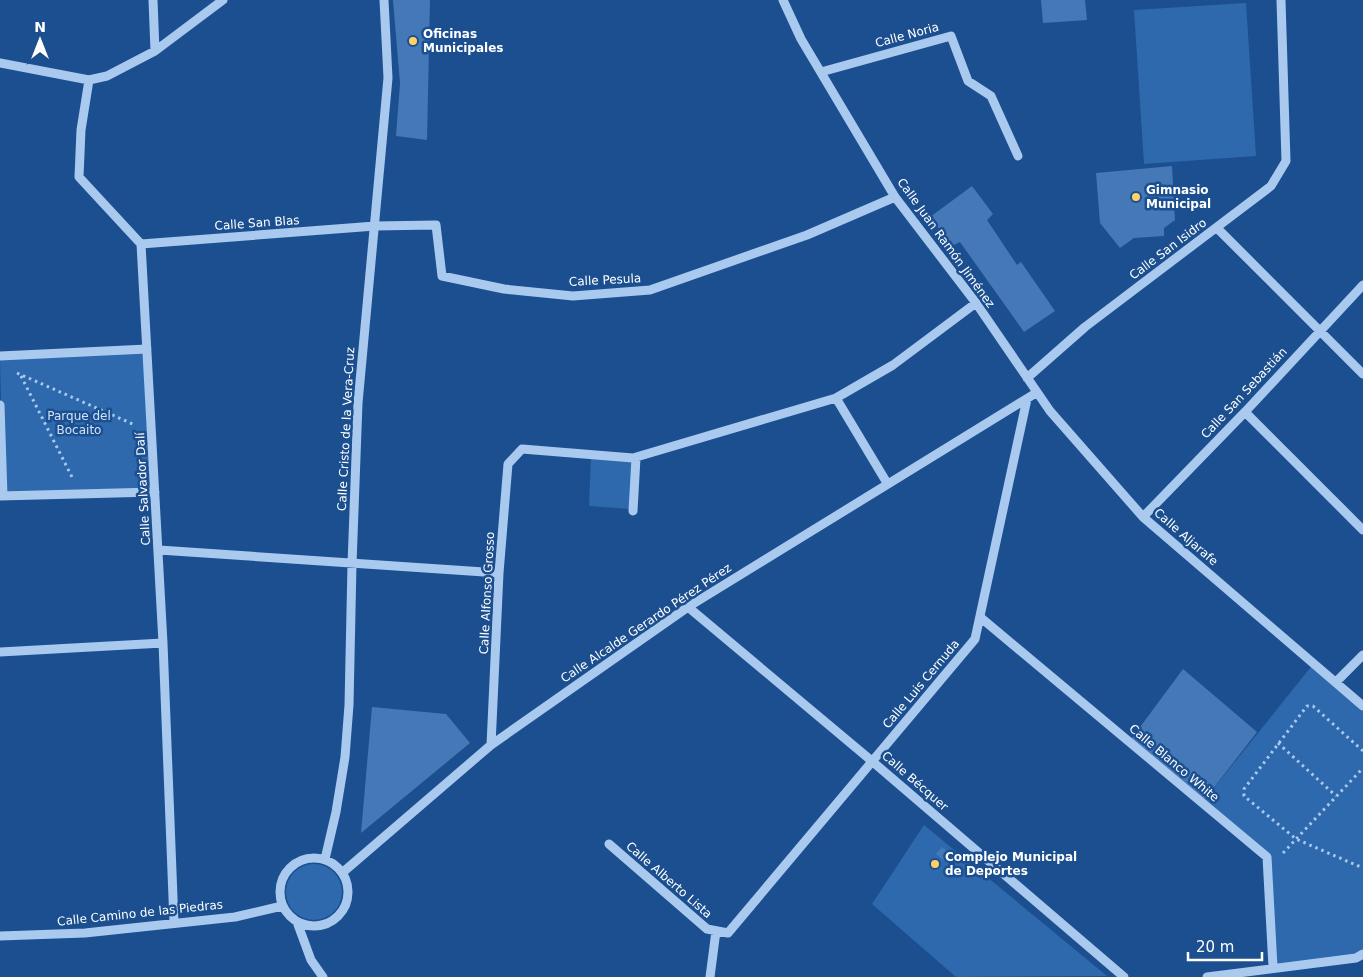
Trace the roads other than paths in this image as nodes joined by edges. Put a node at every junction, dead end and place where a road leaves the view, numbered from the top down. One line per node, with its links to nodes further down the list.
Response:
1 (153, 0): 6 (street)
2 (223, 0): 6 (street)
3 (384, 0): 12 (street, Calle Cristo de la Vera-Cruz)
4 (783, 0): 8 (street, Calle Juan Ramón Jiménez)
5 (1281, 0): 13 (street, Calle San Isidro)
6 (155, 51): 9 (street)
7 (0, 63): 9 (street)
8 (821, 72): 10 (street, Calle Noria); 11 (street, Calle Juan Ramón Jiménez)
9 (89, 80): 14 (street)
10 (1018, 156)
11 (895, 197): 12 (street, Calle Pesula); 16 (street, Calle Juan Ramón Jiménez)
12 (376, 226): 14 (street, Calle San Blas); 35 (street, Calle Cristo de la Vera-Cruz)
13 (1217, 228): 17 (street); 21 (street, Calle San Isidro)
14 (141, 244): 18 (street, Calle Salvador Dalí)
15 (1363, 285): 17 (street, Calle San Sebastián)
16 (976, 302): 21 (street, Calle Juan Ramón Jiménez); 23 (street)
17 (1320, 330): 20 (street); 26 (street, Calle San Sebastián)
18 (147, 349): 19 (street); 29 (street, Calle Salvador Dalí)
19 (0, 356)
20 (1363, 374)
21 (1026, 378): 22 (street, Calle Juan Ramón Jiménez)
22 (1036, 393): 24 (street, Calle Alcalde Gerardo Pérez Pérez); 32 (street, Calle Aljarafe)
23 (836, 398): 27 (street); 28 (street)
24 (1028, 399): 28 (street, Calle Alcalde Gerardo Pérez Pérez); 38 (street, Calle Luis Cernuda)
25 (0, 405): 30 (street)
26 (1245, 412): 32 (street, Calle San Sebastián); 33 (street)
27 (636, 458): 31 (street); 36 (street, Calle Alfonso Grosso)
28 (887, 483): 37 (street, Calle Alcalde Gerardo Pérez Pérez)
29 (155, 492): 30 (street); 34 (street, Calle Salvador Dalí)
30 (2, 496)
31 (632, 511)
32 (1143, 517): 42 (street, Calle Aljarafe)
33 (1363, 530)
34 (158, 550): 35 (street); 39 (street, Calle Salvador Dalí)
35 (352, 564): 36 (street); 47 (street, Calle Cristo de la Vera-Cruz)
36 (500, 573): 44 (street, Calle Alfonso Grosso)
37 (688, 606): 44 (street, Calle Alcalde Gerardo Pérez Pérez); 45 (street, Calle Bécquer)
38 (980, 617): 45 (street, Calle Luis Cernuda); 56 (street, Calle Blanco White)
39 (163, 644): 40 (street); 51 (street, Calle Salvador Dalí)
40 (0, 652)
41 (1363, 655): 42 (street)
42 (1336, 682): 43 (street, Calle Aljarafe)
43 (1363, 706)
44 (491, 744): 48 (street, Calle Alcalde Gerardo Pérez Pérez)
45 (873, 762): 53 (street, Calle Luis Cernuda); 59 (street, Calle Bécquer)
46 (609, 844): 52 (street, Calle Alberto Lista)
47 (325, 859): 48 (street); 49 (street)
48 (342, 873): 50 (street)
49 (282, 906): 50 (street); 51 (street, Calle Camino de las Piedras)
50 (297, 922): 57 (street)
51 (174, 923): 54 (street, Calle Camino de las Piedras)
52 (716, 931): 53 (street, Calle Alberto Lista); 58 (street, Calle Alberto Lista)
53 (728, 933)
54 (0, 936)
55 (1363, 954): 56 (street)
56 (1273, 967): 60 (street)
57 (323, 977)
58 (710, 977)
59 (1124, 977)
60 (1207, 977)

